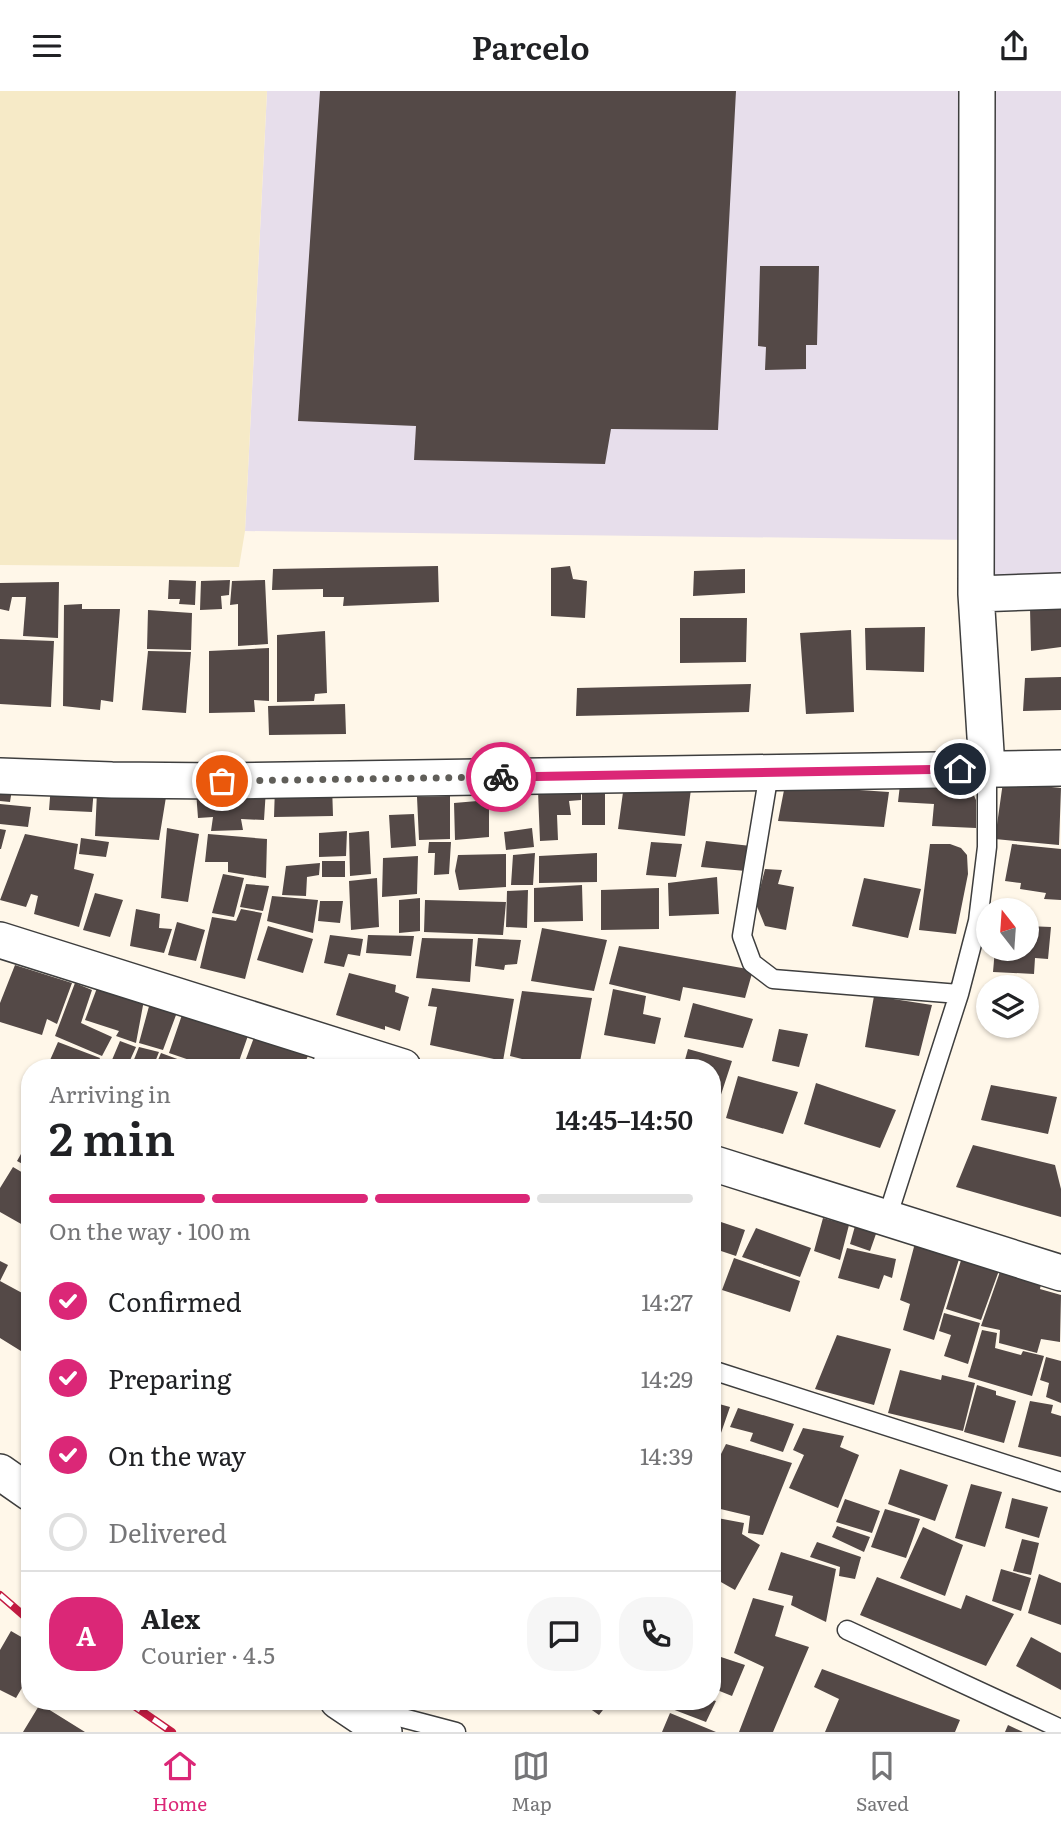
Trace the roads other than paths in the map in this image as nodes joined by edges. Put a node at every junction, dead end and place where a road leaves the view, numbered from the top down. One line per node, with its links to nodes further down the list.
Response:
1 (977, 91): 3 (street)
2 (1061, 591): 3 (street)
3 (976, 594): 4 (street)
4 (987, 768): 5 (street); 6 (street); 9 (lane)
5 (1061, 768)
6 (769, 772): 7 (street); 9 (lane)
7 (0, 776)
8 (0, 940): 10 (street)
9 (959, 994): 13 (lane)
10 (325, 1056): 11 (street)
11 (346, 1059)
12 (721, 1167): 13 (street)
13 (887, 1218): 14 (street)
14 (1061, 1273)
15 (721, 1373): 16 (lane)
16 (1061, 1482)
17 (847, 1630): 20 (lane)
18 (352, 1710): 21 (street)
19 (373, 1710): 22 (lane)
20 (1061, 1729)
21 (384, 1732)
22 (456, 1732)

